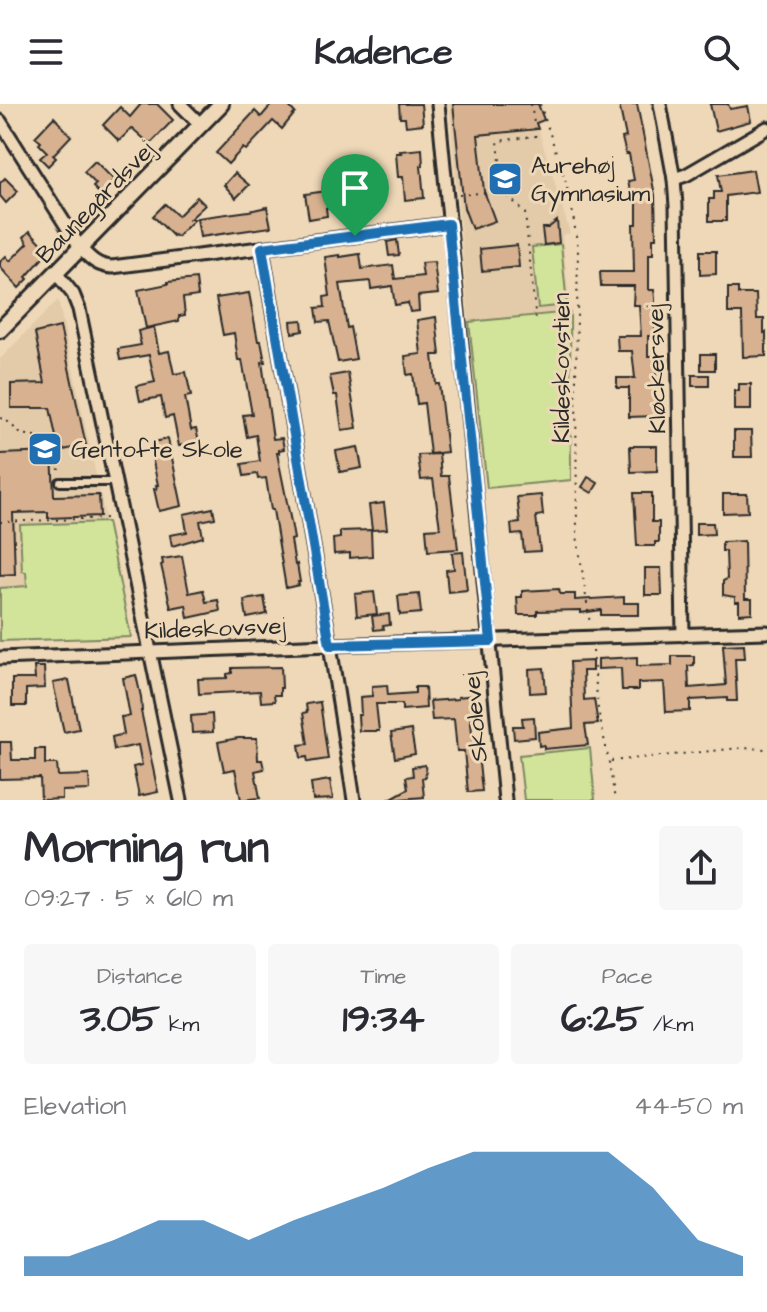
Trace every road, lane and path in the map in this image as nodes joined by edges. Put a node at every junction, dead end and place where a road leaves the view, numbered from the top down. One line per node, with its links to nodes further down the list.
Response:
1 (180, 104): 8 (street)
2 (221, 104): 8 (street, Baunegårdsvej)
3 (438, 104): 12 (street, Skolevej)
4 (531, 104): 11 (path)
5 (540, 104): 26 (path, Kildeskovstien)
6 (660, 104): 10 (street, Kløckersvej)
7 (0, 121): 15 (street)
8 (201, 125): 15 (street, Baunegårdsvej)
9 (767, 128): 10 (street)
10 (674, 179): 25 (street, Kløckersvej)
11 (503, 191): 12 (path); 17 (path)
12 (446, 196): 13 (street, Skolevej)
13 (448, 224): 14 (street); 27 (street, Skolevej)
14 (262, 248): 15 (street); 28 (street)
15 (81, 249): 16 (street, Baunegårdsvej)
16 (56, 273): 18 (street, Baunegårdsvej); 21 (street)
17 (536, 322)
18 (0, 330)
19 (0, 418): 20 (path)
20 (60, 482): 21 (lane)
21 (114, 482): 22 (street)
22 (122, 518): 23 (path); 29 (street)
23 (0, 522)
24 (767, 632): 25 (street, Kildeskovsvej)
25 (683, 635): 26 (street, Kildeskovsvej)
26 (592, 637): 27 (street, Kildeskovsvej); 32 (path, Kildeskovstien)
27 (491, 641): 28 (street, Kildeskovsvej); 35 (street, Skolevej)
28 (330, 645): 29 (street, Kildeskovsvej); 34 (street)
29 (151, 652): 30 (street, Kildeskovsvej); 33 (street)
30 (0, 658)
31 (767, 749): 32 (path)
32 (609, 762): 36 (path, Kildeskovstien)
33 (181, 800)
34 (354, 800)
35 (505, 800)
36 (615, 800)

